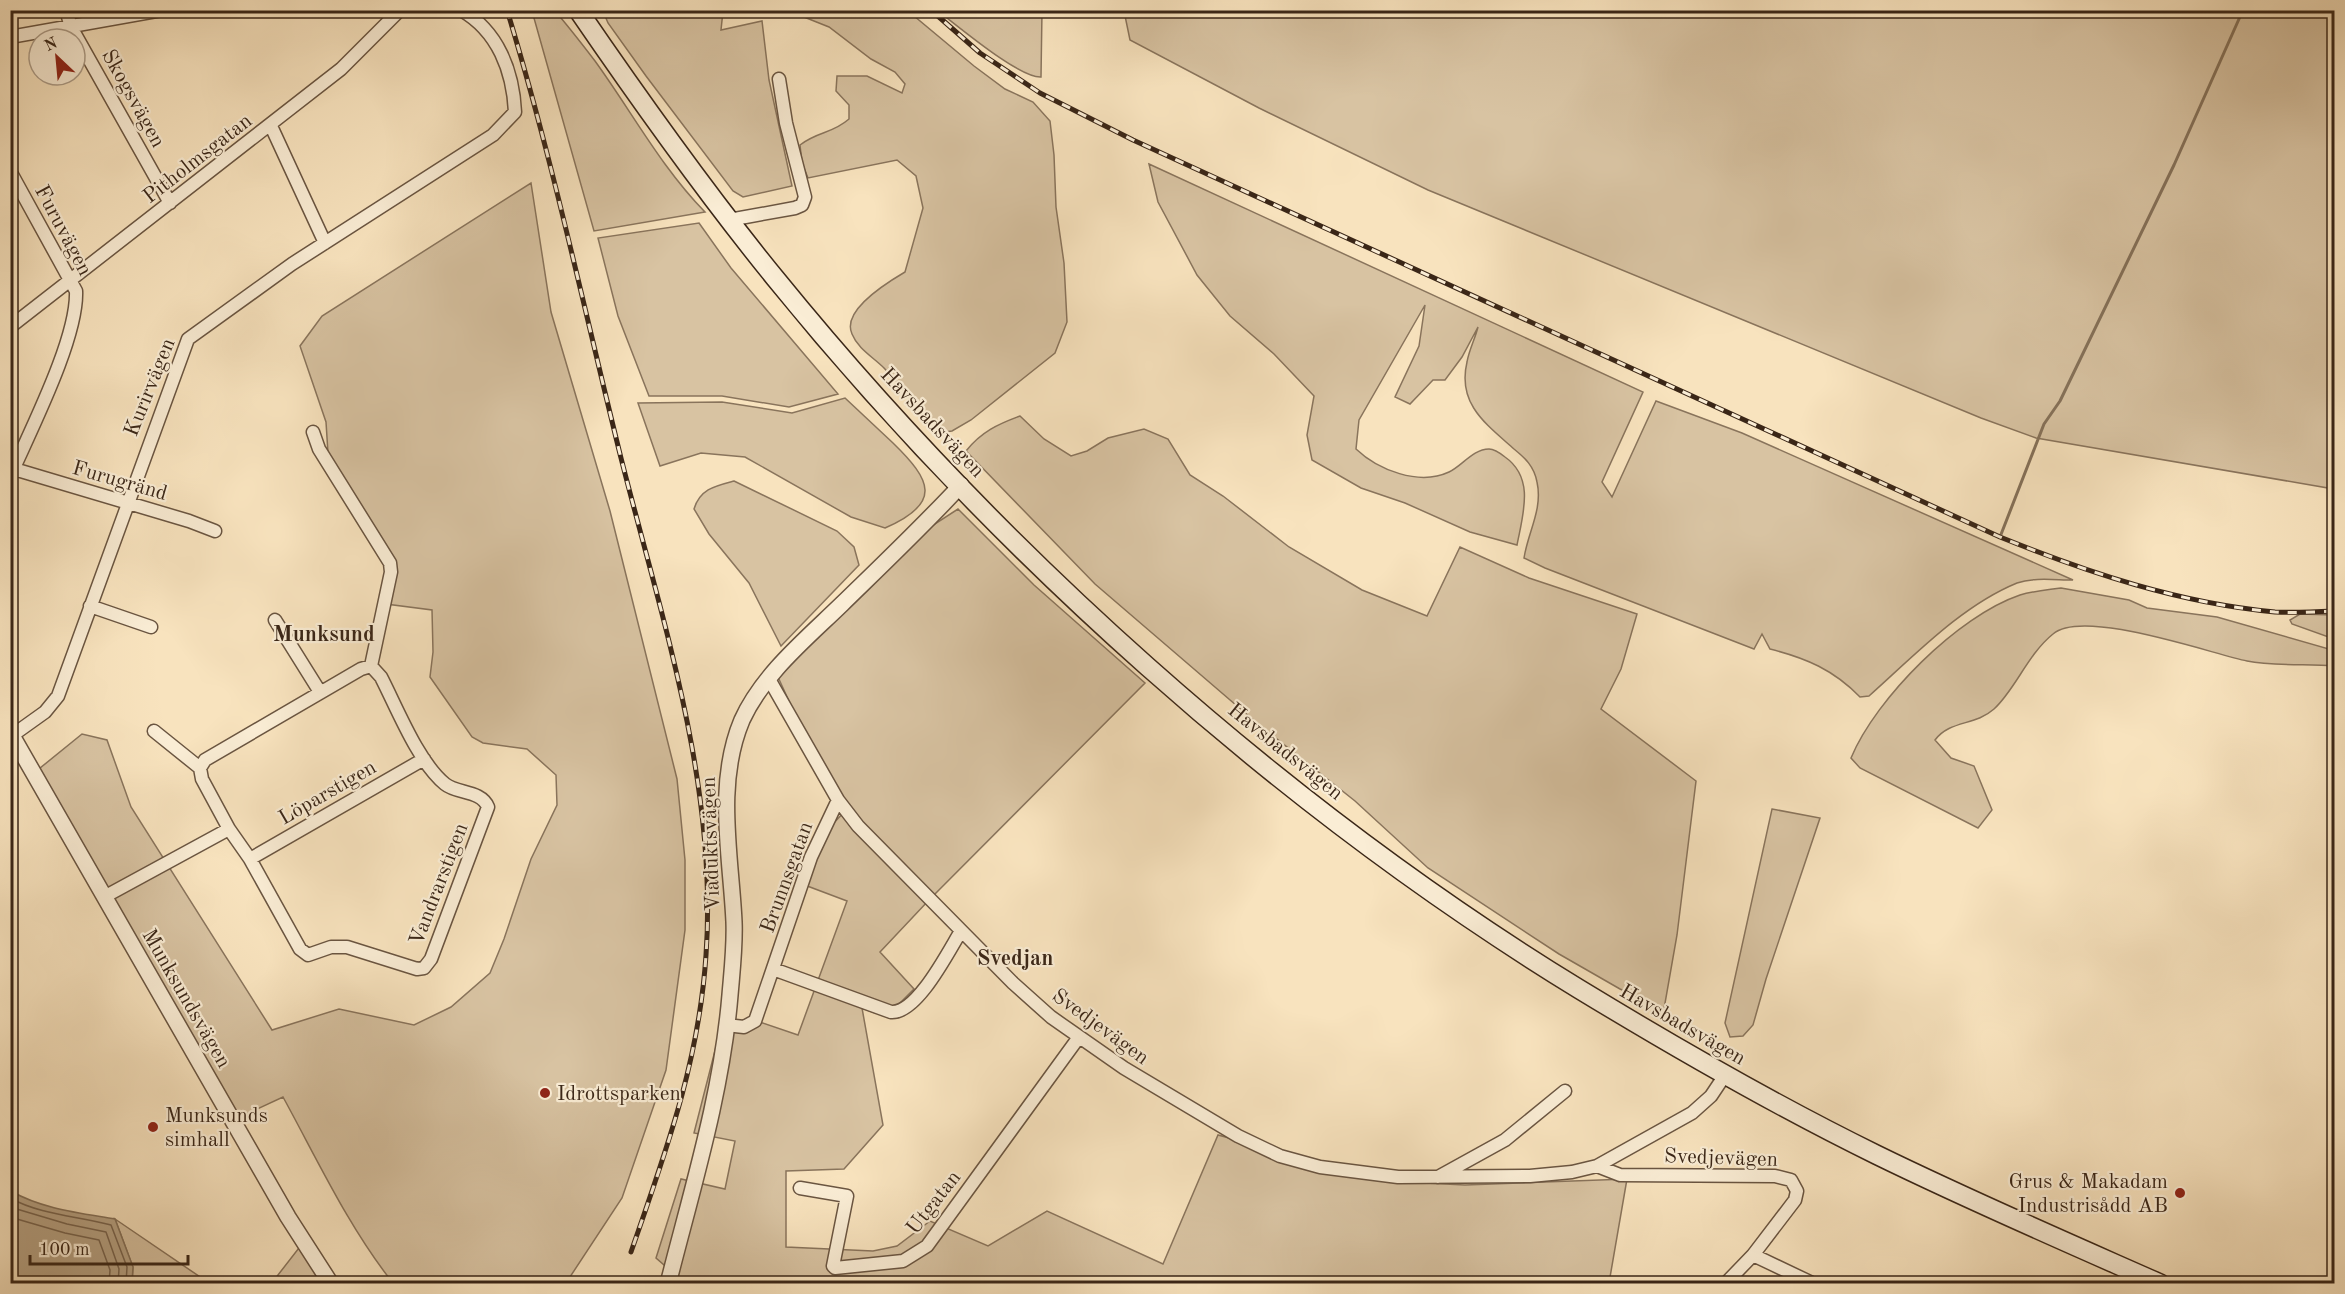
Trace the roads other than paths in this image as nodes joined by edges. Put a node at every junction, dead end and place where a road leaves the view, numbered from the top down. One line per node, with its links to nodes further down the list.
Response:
1 (66, 10): 6 (street, Skogsvägen)
2 (162, 10): 6 (street)
3 (400, 10): 11 (street, Pitholmsgatan)
4 (461, 10): 15 (street, Kurirvägen)
5 (578, 10): 14 (main road, Havsbadsvägen)
6 (71, 27)
7 (27, 34): 8 (street)
8 (10, 37)
9 (87, 55): 13 (street, Skogsvägen)
10 (779, 79): 14 (street)
11 (271, 126): 13 (street, Pitholmsgatan); 15 (street)
12 (10, 171): 16 (street, Furuvägen)
13 (170, 203): 16 (street, Pitholmsgatan)
14 (729, 220): 20 (main road, Havsbadsvägen)
15 (325, 243): 21 (street, Kurirvägen)
16 (70, 280): 17 (street, Pitholmsgatan); 19 (street, Furuvägen)
17 (10, 327)
18 (313, 432): 26 (street)
19 (12, 473): 21 (street, Furugränd)
20 (961, 485): 27 (street, Viaduktsvägen); 41 (main road, Havsbadsvägen)
21 (126, 504): 22 (street, Furugränd); 23 (street, Kurirvägen)
22 (215, 531)
23 (90, 606): 25 (street); 30 (street, Kurirvägen)
24 (275, 620): 28 (street)
25 (151, 627)
26 (370, 666): 28 (street); 31 (street, Vandrarstigen)
27 (769, 679): 33 (street, Svedjevägen); 39 (street, Viaduktsvägen)
28 (320, 692): 32 (street)
29 (154, 731): 32 (street, Vandrarstigen)
30 (11, 735): 36 (street, Munksundsvägen)
31 (424, 759): 35 (street, Löparstigen); 35 (street, Vandrarstigen)
32 (200, 768): 34 (street, Vandrarstigen)
33 (838, 800): 37 (street, Svedjevägen); 38 (street, Brunnsgatan)
34 (229, 829): 35 (street, Vandrarstigen); 36 (street)
35 (250, 860)
36 (104, 897): 47 (street, Munksundsvägen)
37 (962, 931): 38 (street); 40 (street, Svedjevägen)
38 (773, 969): 39 (street, Brunnsgatan)
39 (726, 1025): 48 (street, Viaduktsvägen)
40 (1079, 1037): 44 (street, Svedjevägen); 45 (street, Utgatan)
41 (1725, 1075): 43 (street, Svedjevägen); 51 (main road, Havsbadsvägen)
42 (1565, 1091): 44 (street)
43 (1596, 1166): 44 (street, Svedjevägen); 46 (street, Svedjevägen)
44 (1437, 1178)
45 (800, 1188)
46 (1753, 1255): 49 (street); 50 (street)
47 (330, 1284)
48 (668, 1284)
49 (1725, 1284)
50 (1814, 1284)
51 (2161, 1284)

